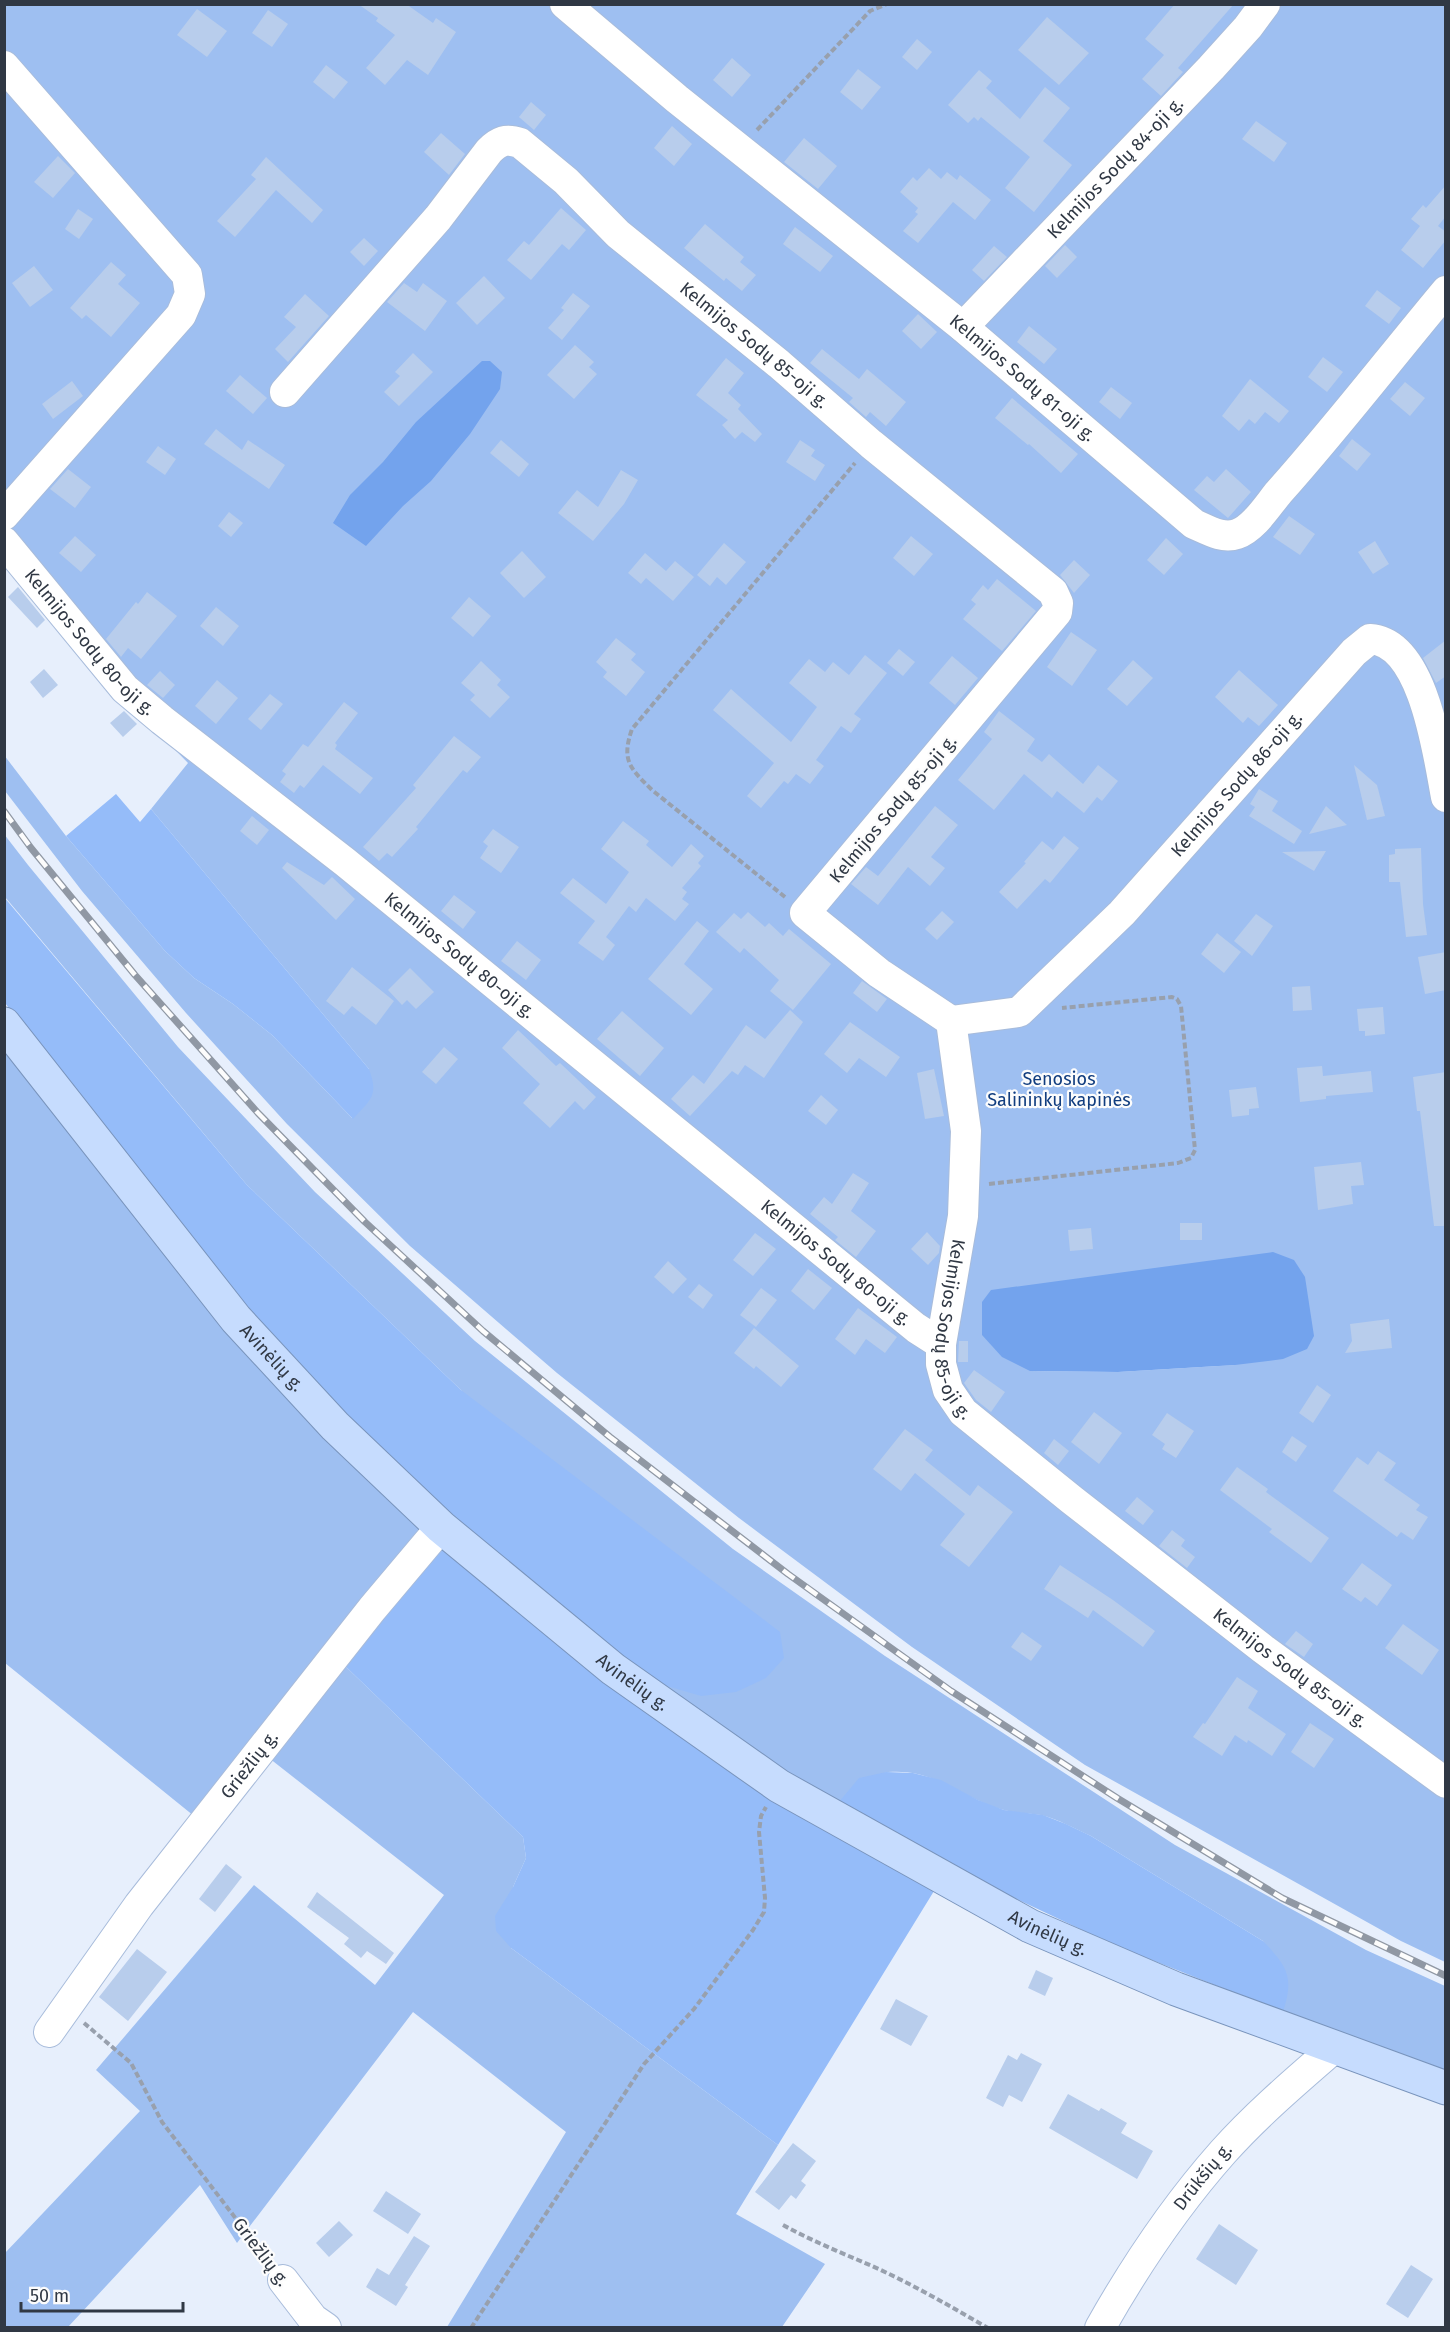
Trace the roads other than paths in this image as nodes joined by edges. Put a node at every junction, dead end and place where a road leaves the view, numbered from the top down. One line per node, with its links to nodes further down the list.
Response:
1 (565, 4): 5 (street, Kelmijos Sodų 81-oji g.)
2 (1265, 4): 5 (street, Kelmijos Sodų 84-oji g.)
3 (4, 66): 7 (street)
4 (1446, 291): 5 (street, Kelmijos Sodų 81-oji g.)
5 (963, 327)
6 (285, 392): 10 (street, Kelmijos Sodų 85-oji g.)
7 (4, 515)
8 (4, 542): 12 (street, Kelmijos Sodų 80-oji g.)
9 (1446, 797): 10 (street, Kelmijos Sodų 86-oji g.)
10 (951, 1021): 12 (street, Kelmijos Sodų 85-oji g.)
11 (4, 1024): 13 (main road, Avinėlių g.)
12 (941, 1344): 14 (street, Kelmijos Sodų 85-oji g.)
13 (441, 1527): 15 (street, Griežlių g.); 16 (main road, Avinėlių g.)
14 (1446, 1783)
15 (49, 2032)
16 (1334, 2048): 17 (main road, Avinėlių g.); 20 (street, Drūkšių g.)
17 (1446, 2088)
18 (283, 2280): 19 (street, Griežlių g.)
19 (315, 2325)
20 (1100, 2328)

